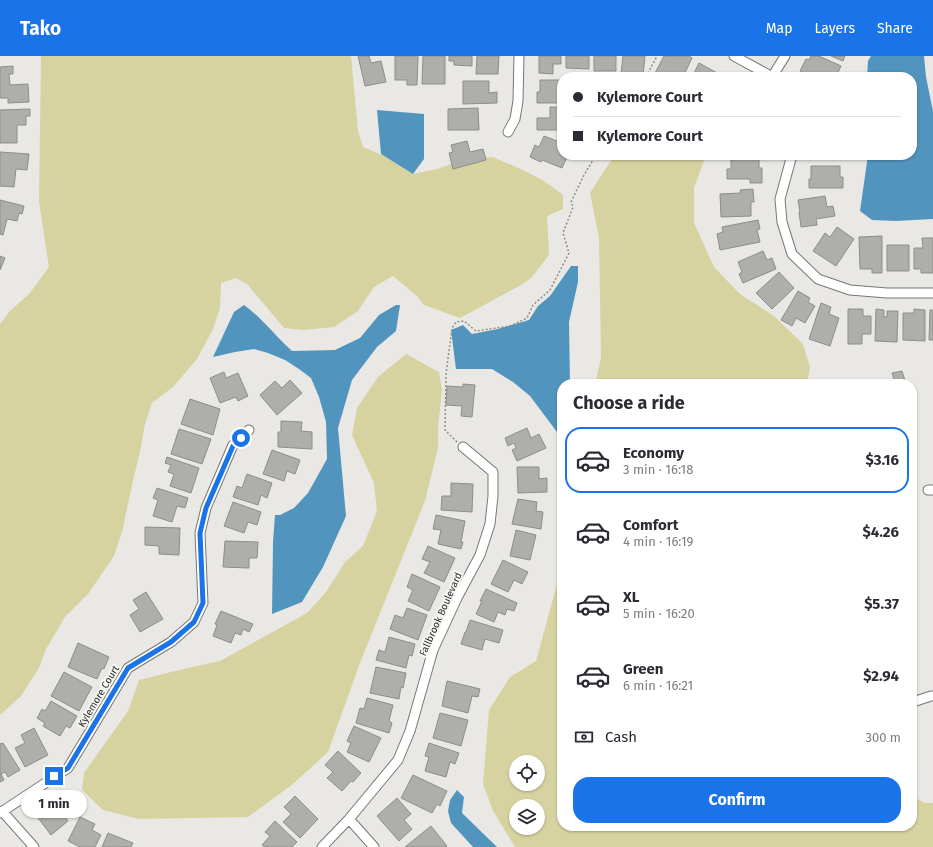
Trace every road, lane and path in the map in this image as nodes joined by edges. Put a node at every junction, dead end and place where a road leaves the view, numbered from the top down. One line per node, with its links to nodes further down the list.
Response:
1 (519, 56): 8 (street)
2 (657, 56): 5 (path)
3 (734, 56): 6 (street)
4 (785, 56): 7 (street)
5 (649, 72)
6 (763, 72)
7 (775, 72)
8 (508, 132)
9 (593, 160): 13 (path)
10 (791, 160): 11 (street)
11 (933, 293)
12 (249, 430): 16 (street, Kylemore Court)
13 (463, 447): 17 (street, Fallbrook Boulevard)
14 (933, 696): 15 (street)
15 (917, 701)
16 (1, 812): 18 (street)
17 (349, 819): 19 (street, Fallbrook Boulevard); 20 (street)
18 (34, 847)
19 (322, 847)
20 (374, 847)

